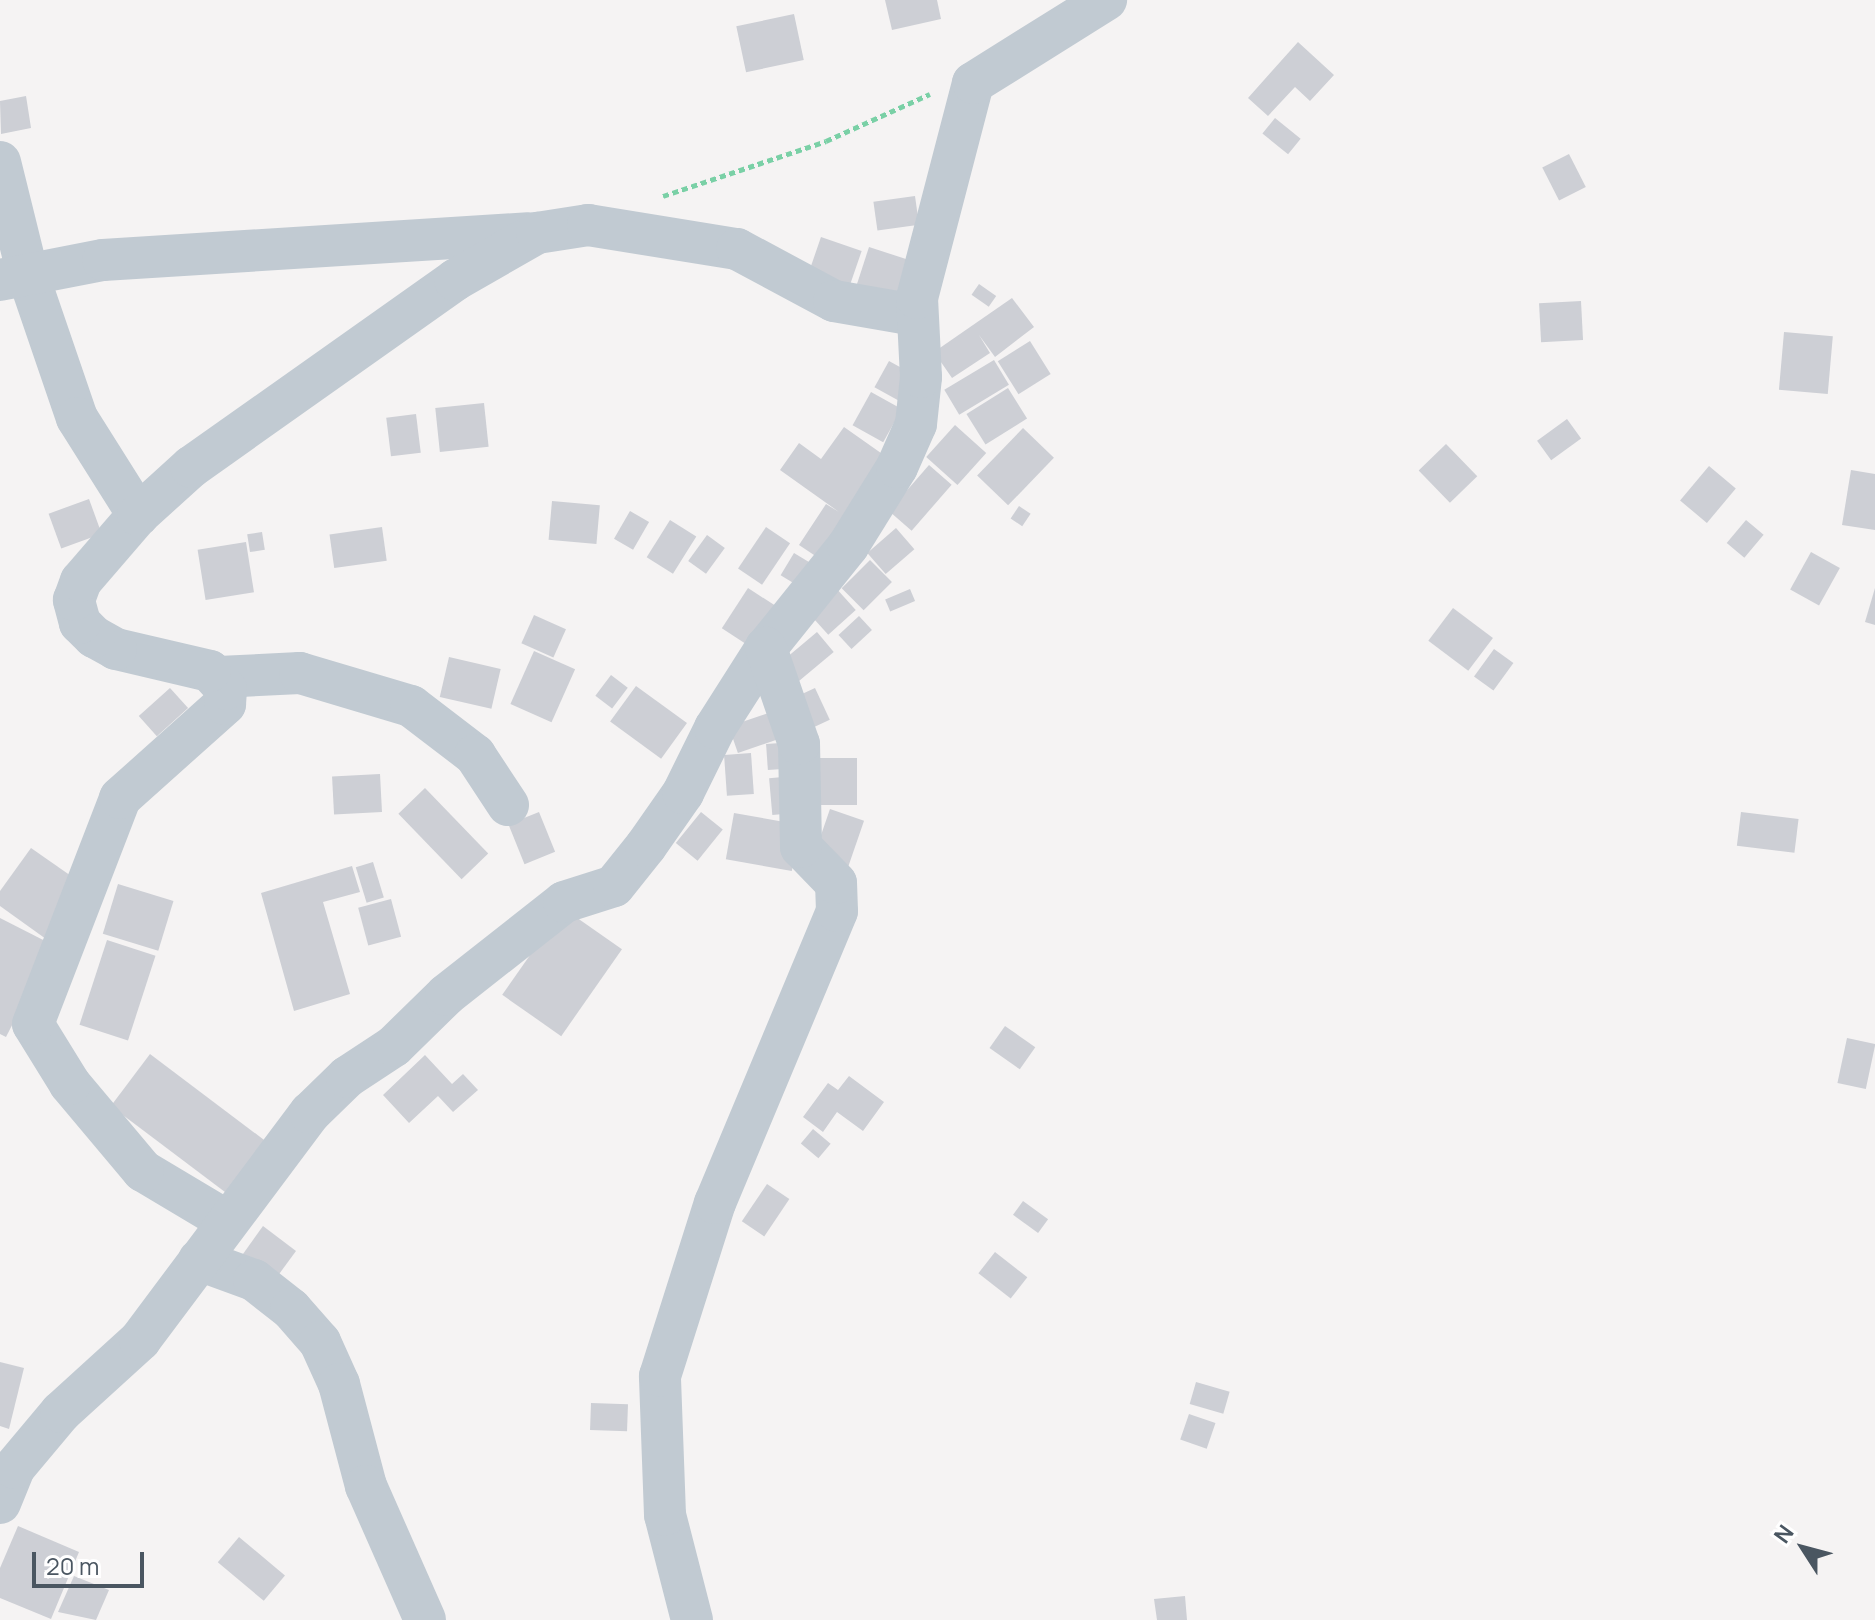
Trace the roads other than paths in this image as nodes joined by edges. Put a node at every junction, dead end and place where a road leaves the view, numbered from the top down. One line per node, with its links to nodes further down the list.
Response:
1 (1106, 0): 5 (street)
2 (0, 162): 4 (street)
3 (537, 233): 4 (street); 5 (street); 6 (street)
4 (14, 278): 6 (street)
5 (915, 315): 7 (street)
6 (138, 515): 8 (street)
7 (766, 648): 10 (street); 14 (street)
8 (219, 677): 9 (street); 10 (street)
9 (508, 805)
10 (227, 1221): 11 (street)
11 (199, 1260): 12 (street); 13 (street)
12 (0, 1503)
13 (425, 1620)
14 (692, 1620)

